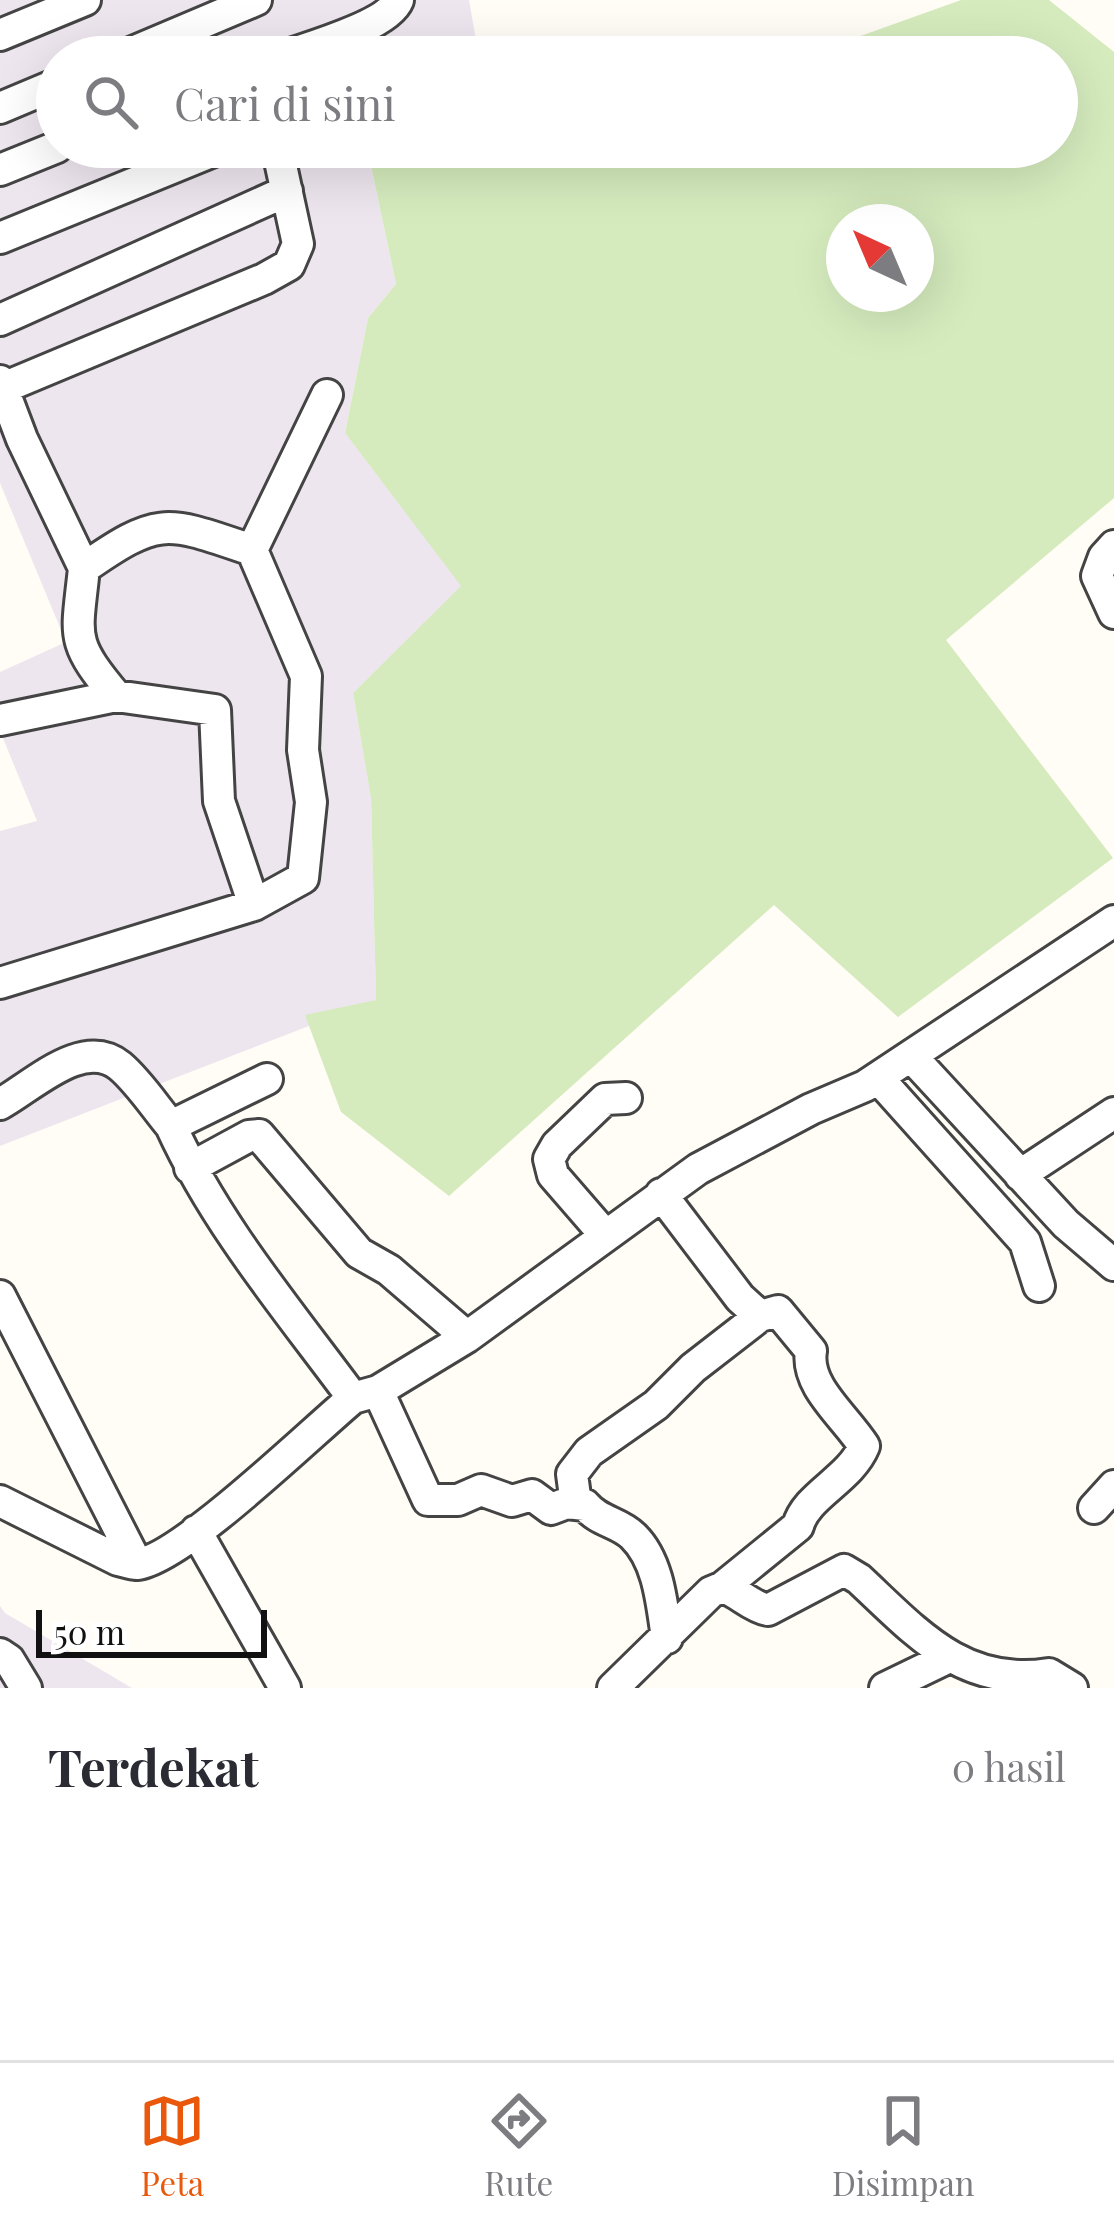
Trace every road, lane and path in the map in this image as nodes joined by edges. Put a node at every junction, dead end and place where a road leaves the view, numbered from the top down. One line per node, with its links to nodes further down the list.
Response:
1 (85, 0): 4 (street)
2 (256, 0): 5 (street)
3 (398, 0): 6 (street)
4 (0, 35)
5 (171, 36)
6 (336, 36)
7 (36, 93): 8 (street)
8 (0, 108)
9 (36, 155): 12 (street)
10 (172, 168): 14 (street)
11 (281, 168): 13 (street)
12 (0, 170)
13 (286, 191): 15 (street); 16 (street)
14 (0, 238)
15 (0, 320)
16 (2, 384): 20 (street)
17 (327, 395): 19 (street)
18 (1114, 547): 21 (street)
19 (252, 550): 20 (street); 24 (street)
20 (84, 568): 22 (street)
21 (1114, 613)
22 (116, 696): 23 (street); 24 (street)
23 (0, 720)
24 (254, 905): 26 (street)
25 (1114, 922): 27 (street)
26 (0, 983)
27 (911, 1056): 28 (street); 35 (street)
28 (878, 1078): 36 (street); 39 (street)
29 (266, 1079): 33 (street)
30 (626, 1098): 37 (street)
31 (0, 1104): 33 (street)
32 (1114, 1113): 35 (street)
33 (171, 1126): 34 (street)
34 (190, 1168): 42 (street); 43 (street)
35 (1020, 1175): 38 (street)
36 (662, 1194): 37 (street); 41 (street)
37 (604, 1235): 42 (street)
38 (1114, 1265)
39 (1039, 1286)
40 (0, 1296): 47 (street)
41 (760, 1316): 45 (street); 48 (street)
42 (467, 1337): 43 (street)
43 (365, 1395): 45 (street); 46 (street)
44 (0, 1501): 47 (street)
45 (576, 1504): 49 (street)
46 (196, 1531): 47 (street); 53 (street)
47 (137, 1564)
48 (723, 1587): 49 (street); 51 (street)
49 (667, 1638): 54 (street)
50 (0, 1654): 52 (street)
51 (945, 1659): 55 (street); 56 (street)
52 (26, 1688)
53 (285, 1688)
54 (613, 1688)
55 (885, 1688)
56 (1072, 1688)

